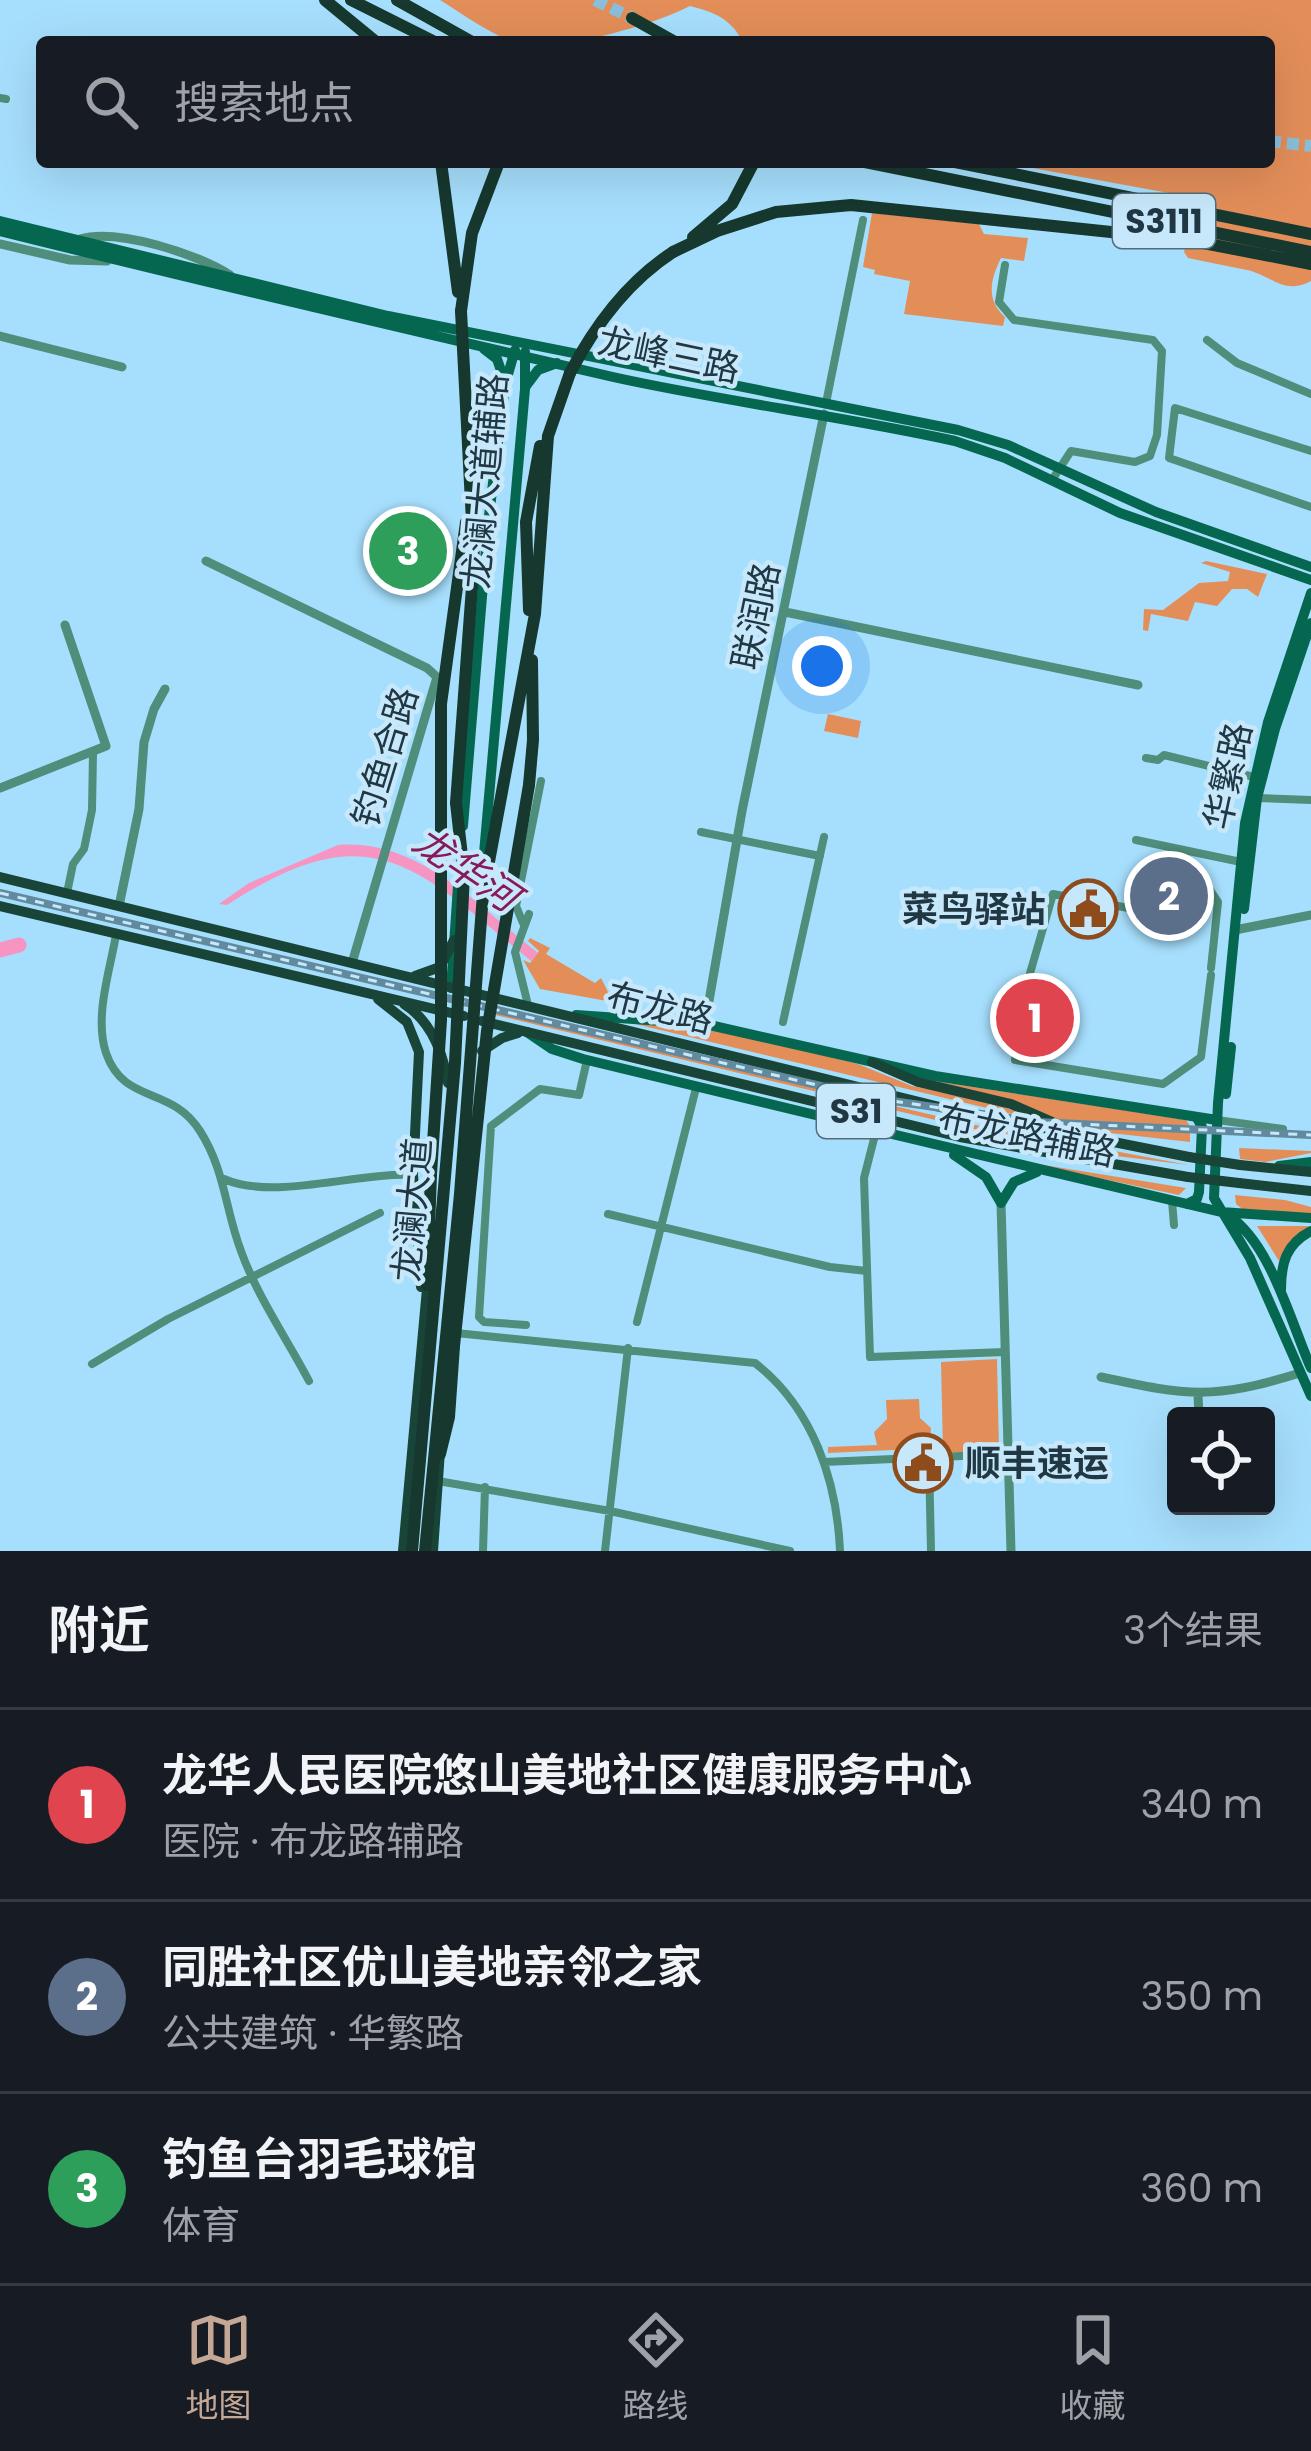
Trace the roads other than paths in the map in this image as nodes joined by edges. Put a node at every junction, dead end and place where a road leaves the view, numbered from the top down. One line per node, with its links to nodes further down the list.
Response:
1 (325, 0): 5 (highway)
2 (351, 0): 6 (highway)
3 (397, 0): 7 (highway)
4 (632, 18): 8 (highway)
5 (370, 36)
6 (423, 36)
7 (460, 36)
8 (664, 36)
9 (442, 168): 24 (highway)
10 (497, 168): 24 (highway)
11 (751, 168): 19 (highway)
12 (895, 168): 20 (highway, S3111)
13 (988, 168): 17 (highway, S3111)
14 (0, 220): 28 (main road, 龙峰三路)
15 (863, 220): 34 (street, 联润路)
16 (0, 231): 21 (main road, 龙峰三路)
17 (1311, 234)
18 (0, 244): 21 (street)
19 (673, 252): 22 (highway); 30 (highway, bridge)
20 (1311, 252)
21 (120, 261): 27 (main road, 龙峰三路)
22 (1311, 264)
23 (1005, 266): 37 (street)
24 (461, 311): 38 (highway, bridge)
25 (0, 336): 29 (street)
26 (1207, 340): 33 (street)
27 (475, 345): 28 (main road, 龙峰三路); 31 (main road)
28 (520, 351): 30 (main road, 龙峰三路); 31 (main road, 龙澜大道辅路); 32 (main road, 龙澜大道辅路); 34 (main road, 龙峰三路)
29 (122, 367)
30 (566, 368): 32 (main road); 35 (main road, 龙峰三路); 68 (highway, 龙澜大道); 130 (highway, bridge)
31 (505, 385): 50 (main road, 龙澜大道辅路)
32 (525, 389): 51 (main road, 龙澜大道辅路)
33 (1311, 394)
34 (826, 403): 35 (street, 联润路); 37 (main road, 龙峰三路)
35 (824, 416): 39 (main road, 龙峰三路); 45 (street, 联润路)
36 (1311, 452): 40 (street)
37 (1060, 468): 39 (street); 42 (main road, 龙峰三路)
38 (470, 479): 65 (highway, 龙澜大道, bridge); 125 (highway, bridge)
39 (1052, 480): 43 (main road, 龙峰三路)
40 (1311, 507)
41 (206, 561): 76 (street, 钓鱼合路)
42 (1311, 566)
43 (1311, 580)
44 (1311, 593): 54 (main road, 华繁路)
45 (785, 612): 48 (street); 61 (street, 联润路)
46 (1311, 622): 57 (main road, 华繁路)
47 (65, 625): 52 (street)
48 (1138, 685)
49 (165, 689): 70 (street)
50 (472, 718): 51 (main road); 65 (main road, 龙澜大道辅路)
51 (494, 720): 68 (main road, 龙澜大道辅路)
52 (93, 753): 56 (street); 67 (street)
53 (1146, 758): 54 (street)
54 (1254, 777): 64 (main road, 华繁路)
55 (541, 781): 83 (street)
56 (0, 788)
57 (1257, 798): 58 (street); 72 (main road, 华繁路)
58 (1311, 800)
59 (701, 832): 61 (street)
60 (824, 837): 63 (street)
61 (737, 838): 63 (street); 88 (street, 联润路)
62 (1136, 840): 64 (street)
63 (820, 856): 87 (street)
64 (1241, 862): 72 (main road, 华繁路)
65 (461, 875): 73 (main road, 龙澜大道辅路, bridge); 148 (highway, 龙澜大道, bridge)
66 (0, 877): 67 (main road, 布龙路 / S31)
67 (68, 893): 70 (main road, 布龙路 / S31)
68 (482, 894): 75 (main road, 龙澜大道辅路, bridge); 149 (highway, 龙澜大道, bridge)
69 (0, 906): 74 (main road, 布龙路 / S31)
70 (119, 906): 76 (main road, 布龙路 / S31)
71 (1311, 915): 72 (street)
72 (1239, 930): 99 (main road, 华繁路)
73 (454, 934): 78 (main road); 79 (main road, 龙澜大道辅路)
74 (116, 935): 80 (main road, 布龙路 / S31); 109 (street)
75 (477, 939): 81 (main road, 龙澜大道辅路); 83 (main road)
76 (352, 963): 78 (main road, 布龙路 / S31)
77 (1211, 972): 77 (street)
78 (406, 977): 79 (main road, 布龙路 / S31)
79 (452, 988): 81 (main road, 布龙路 / S31); 84 (main road, 龙澜大道辅路)
80 (364, 992): 82 (main road, 布龙路 / S31); 108 (main road)
81 (473, 993): 83 (main road, 布龙路 / S31); 86 (main road, 龙澜大道辅路)
82 (396, 1000): 84 (main road, 布龙路 / S31); 95 (main road)
83 (523, 1006): 85 (main road, 布龙路 / S31)
84 (451, 1013): 86 (main road, 布龙路 / S31); 95 (main road, 龙澜大道辅路)
85 (565, 1014): 88 (main road, 布龙路辅路); 89 (main road, 布龙路 / S31)
86 (472, 1018): 90 (main road, 布龙路 / S31); 94 (main road, 龙澜大道辅路)
87 (783, 1022)
88 (705, 1024): 93 (main road, 布龙路辅路)
89 (600, 1025): 91 (main road); 102 (main road, 布龙路 / S31)
90 (527, 1032): 91 (main road, 布龙路 / S31); 92 (main road, 布龙路辅路); 94 (main road)
91 (596, 1048): 97 (main road, 布龙路 / S31)
92 (587, 1060): 96 (main road, 布龙路辅路); 115 (street)
93 (872, 1062): 98 (main road, 布龙路辅路); 102 (main road)
94 (467, 1074): 113 (main road, 龙澜大道辅路)
95 (448, 1083): 125 (main road, 龙澜大道辅路)
96 (696, 1088): 101 (main road, 布龙路辅路); 121 (street)
97 (801, 1097): 101 (main road); 110 (main road, 布龙路 / S31, bridge)
98 (1194, 1117): 99 (main road, 布龙路辅路); 114 (main road)
99 (1217, 1120): 100 (street); 116 (main road, 华繁路)
100 (1283, 1129)
101 (878, 1131): 103 (main road, 布龙路辅路); 123 (street)
102 (1098, 1141): 105 (main road, 布龙路 / S31, bridge)
103 (935, 1146): 106 (main road, 布龙路辅路); 112 (main road)
104 (1311, 1162): 105 (main road)
105 (1267, 1168): 107 (main road, 布龙路 / S31)
106 (1048, 1171): 111 (main road, 布龙路辅路); 112 (main road)
107 (1311, 1172)
108 (412, 1175): 109 (street); 128 (main road)
109 (224, 1179): 124 (street)
110 (1311, 1191)
111 (1172, 1201): 114 (main road, 布龙路辅路); 120 (street)
112 (1001, 1203): 133 (street)
113 (455, 1204): 115 (street); 130 (main road, 龙澜大道辅路)
114 (1187, 1204): 116 (main road, 布龙路辅路)
115 (486, 1207): 129 (street)
116 (1221, 1212): 119 (main road, 布龙路辅路); 126 (main road, 华繁路)
117 (380, 1213): 124 (street)
118 (608, 1214): 121 (street)
119 (1311, 1218)
120 (1174, 1225)
121 (661, 1226): 123 (street); 127 (street)
122 (1311, 1231): 126 (main road)
123 (867, 1271): 133 (street)
124 (253, 1276): 134 (street); 137 (street)
125 (427, 1285): 128 (main road, 龙澜大道辅路)
126 (1277, 1298): 135 (main road, 华繁路)
127 (637, 1322)
128 (424, 1323): 130 (main road); 131 (main road, 龙澜大道辅路)
129 (526, 1325)
130 (445, 1336): 131 (main road); 132 (street); 141 (highway)
131 (423, 1341): 148 (main road, 龙澜大道辅路)
132 (628, 1348): 144 (street); 147 (street)
133 (1005, 1352): 142 (street)
134 (92, 1364)
135 (1305, 1371): 138 (street); 139 (main road, 华繁路)
136 (1101, 1377): 138 (street)
137 (309, 1381)
138 (1198, 1395): 140 (street)
139 (1311, 1396)
140 (1199, 1407)
141 (440, 1454): 145 (main road)
142 (1008, 1454): 143 (street); 155 (street)
143 (929, 1458): 144 (street); 154 (street)
144 (824, 1462): 153 (street)
145 (438, 1481): 146 (street); 149 (main road)
146 (485, 1487): 147 (street); 150 (street)
147 (610, 1511): 151 (street); 152 (street)
148 (407, 1551)
149 (429, 1551)
150 (483, 1551)
151 (605, 1551)
152 (790, 1551)
153 (840, 1551)
154 (931, 1551)
155 (1011, 1551)

